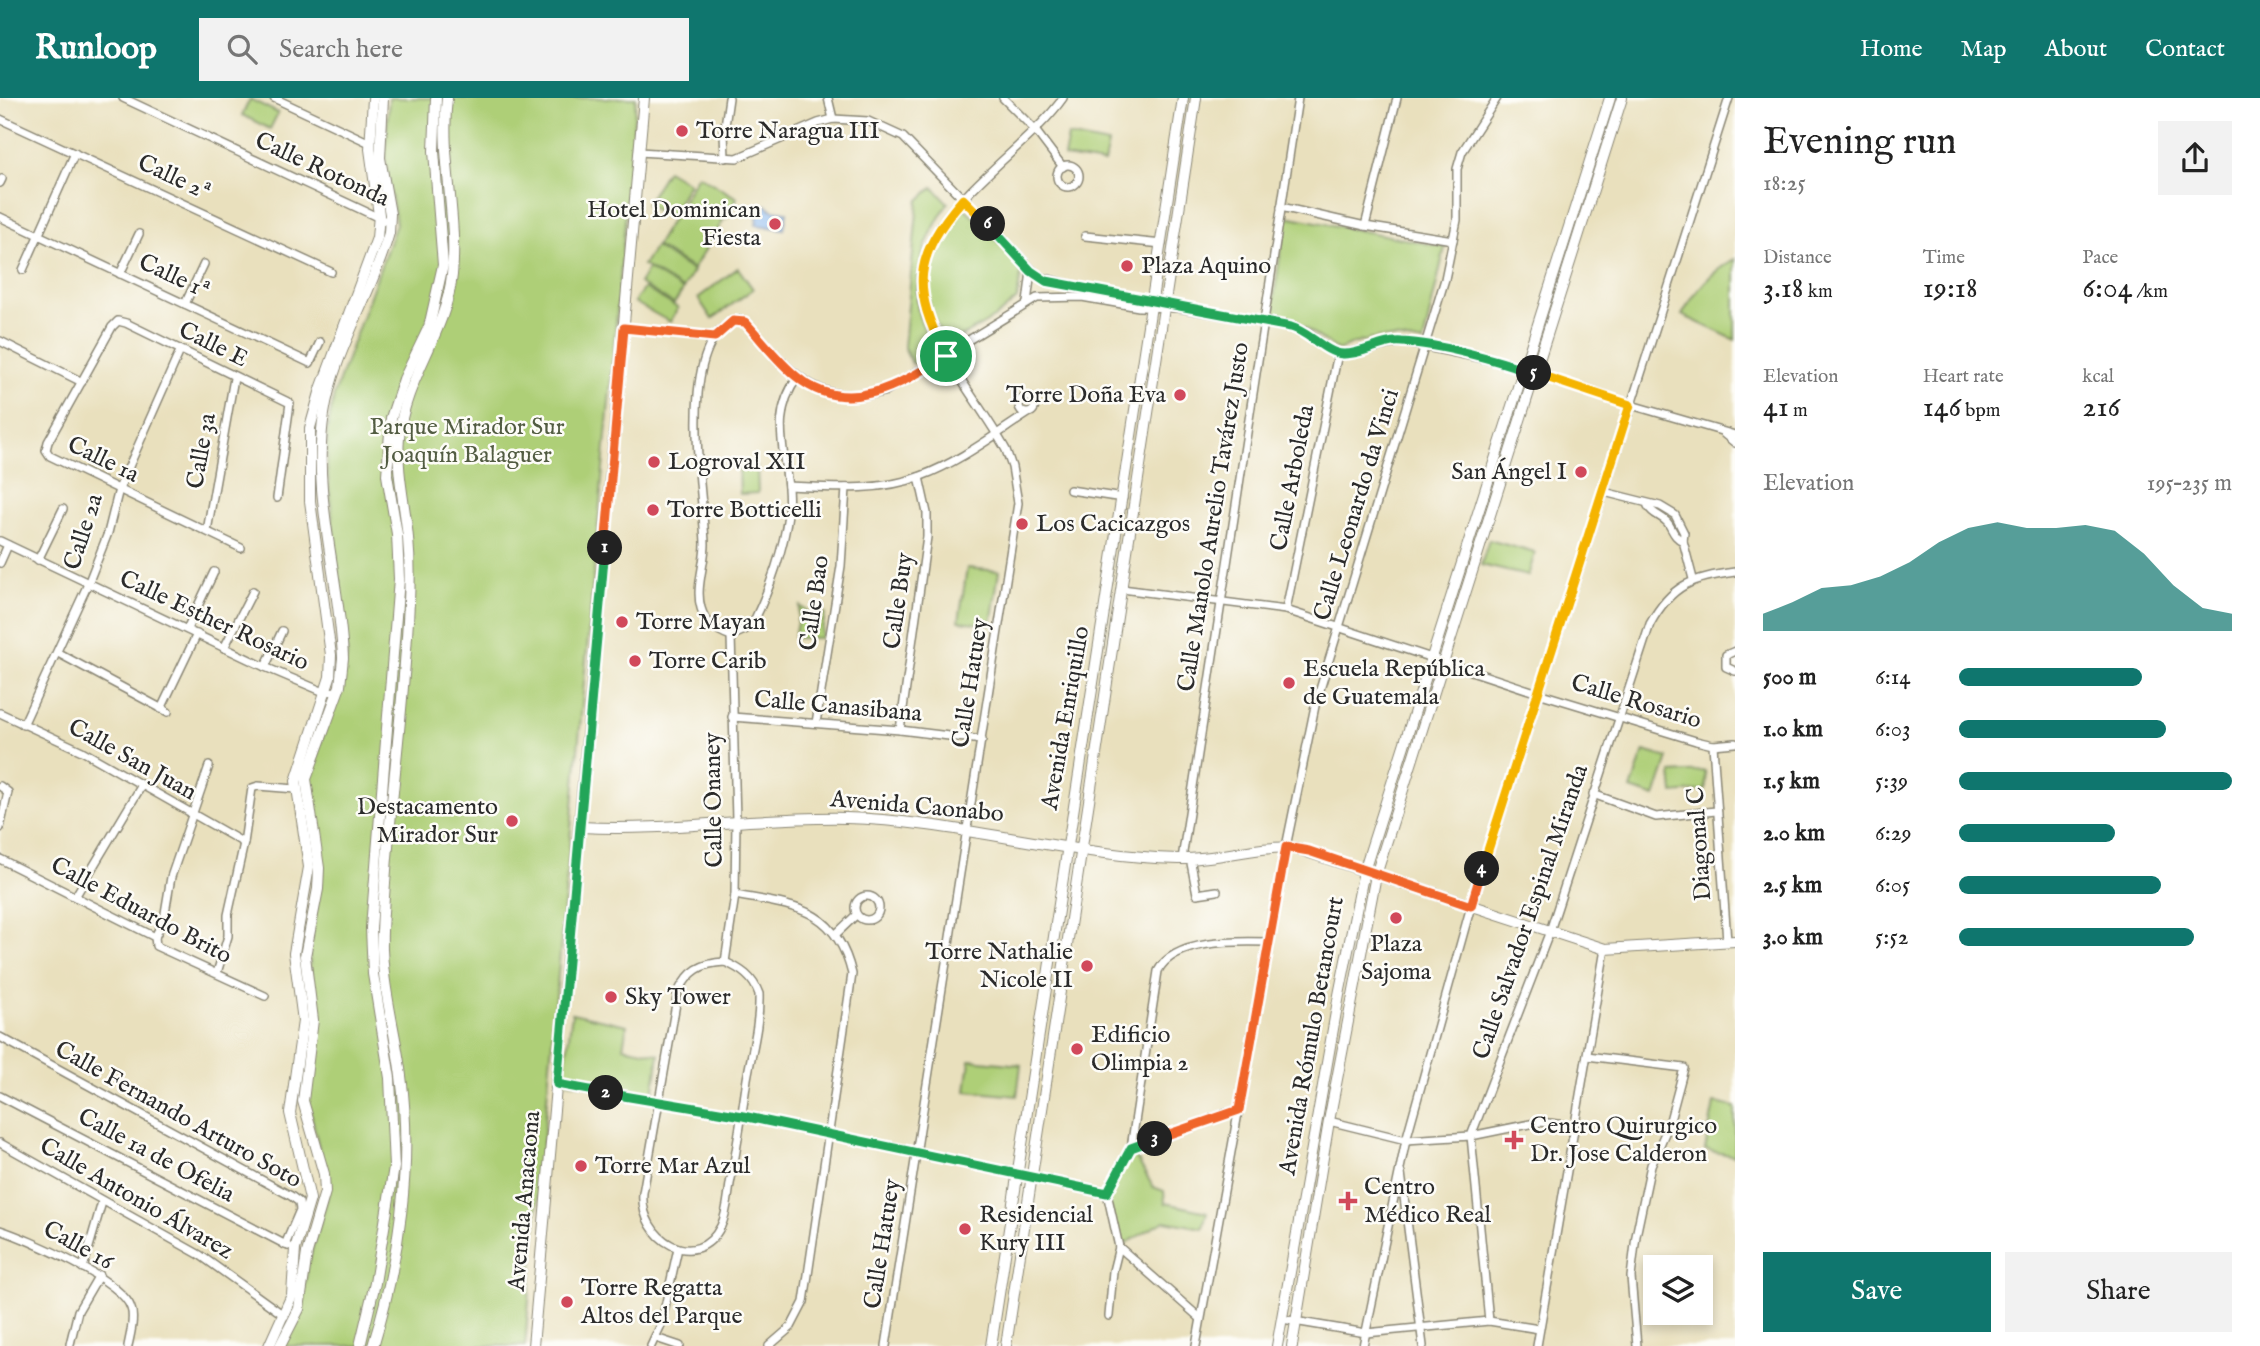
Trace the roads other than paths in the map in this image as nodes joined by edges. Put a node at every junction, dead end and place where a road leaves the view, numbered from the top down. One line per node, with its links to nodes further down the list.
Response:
1 (123, 98): 31 (street, Calle Rotonda)
2 (274, 98): 23 (street)
3 (373, 98): 23 (main road)
4 (383, 98): 32 (main road)
5 (436, 98): 195 (main road)
6 (447, 98): 196 (main road)
7 (644, 98): 24 (main road, Avenida Anacaona)
8 (729, 98): 26 (street)
9 (828, 98): 21 (street)
10 (1003, 98): 22 (street)
11 (1063, 98): 22 (street, Calle Hatuey)
12 (1183, 98): 38 (main road, Avenida Enriquillo)
13 (1196, 98): 46 (main road, Avenida Enriquillo)
14 (1298, 98): 29 (street, Calle Manolo Aurelio Tavárez Justo)
15 (1398, 98): 33 (street)
16 (1497, 98): 37 (street, Calle Leonardo da Vinci)
17 (1610, 98): 57 (main road, Avenida Rómulo Betancourt)
18 (1622, 98): 58 (main road, Avenida Rómulo Betancourt)
19 (1729, 98): 62 (street)
20 (0, 119): 25 (street, Calle 2ª)
21 (833, 119): 26 (street); 28 (street)
22 (1035, 130): 27 (street); 28 (street, Calle Hatuey)
23 (370, 142): 31 (main road)
24 (639, 152): 26 (street); 49 (main road, Avenida Anacaona)
25 (75, 153): 35 (street); 42 (street, Calle 2ª)
26 (725, 158)
27 (1063, 167)
28 (963, 199): 41 (street); 56 (street, Calle Hatuey)
29 (1281, 207): 33 (street); 48 (street, Calle Manolo Aurelio Tavárez Justo)
30 (0, 217): 35 (street, Calle 1ª)
31 (379, 219): 32 (street, Calle Rotonda); 104 (main road)
32 (390, 223): 103 (main road)
33 (1365, 226): 37 (street)
34 (139, 234): 43 (street)
35 (38, 236): 40 (street); 43 (street, Calle 1ª)
36 (1085, 236): 38 (street)
37 (1453, 240): 53 (street, Calle Leonardo da Vinci)
38 (1162, 244): 46 (main road, Avenida Enriquillo)
39 (204, 264): 45 (street)
40 (23, 270)
41 (1031, 271): 44 (street); 46 (street)
42 (331, 272)
43 (120, 274): 45 (street, Calle 1ª)
44 (1027, 303): 46 (street); 56 (street)
45 (185, 304): 52 (street, Calle 1ª)
46 (1158, 305): 48 (street); 75 (main road, Avenida Enriquillo); 87 (main road, Avenida Enriquillo)
47 (118, 321): 54 (street, Calle E); 61 (street, Calle 1a)
48 (1263, 321): 55 (street); 89 (street, Calle Manolo Aurelio Tavárez Justo)
49 (624, 328): 50 (street); 127 (main road, Avenida Anacaona)
50 (715, 337): 60 (street); 95 (street)
51 (0, 341): 61 (street)
52 (320, 342)
53 (1427, 346): 55 (street); 57 (street); 91 (street, Calle Leonardo da Vinci)
54 (180, 351): 59 (street, Calle E); 71 (street, Calle 2a)
55 (1338, 353): 90 (street, Calle Arboleda)
56 (946, 356): 60 (street); 65 (street, Calle Hatuey)
57 (1522, 368): 58 (street); 99 (main road, Avenida Rómulo Betancourt)
58 (1535, 373): 62 (street); 100 (main road, Avenida Rómulo Betancourt)
59 (234, 377): 74 (street, Calle E); 77 (street, Calle 3a)
60 (797, 377): 69 (street)
61 (82, 382): 71 (street, Calle 1a)
62 (1630, 405): 64 (street); 73 (street)
63 (1027, 414): 65 (street)
64 (1721, 431): 66 (street); 67 (street)
65 (996, 433): 68 (street); 114 (street, Calle Hatuey)
66 (1735, 435)
67 (1735, 443)
68 (919, 477): 70 (street); 113 (street, Calle Buy)
69 (788, 486): 70 (street); 95 (street)
70 (846, 488): 111 (street, Calle Bao)
71 (119, 489): 77 (street, Calle 1a); 86 (street, Calle 2a)
72 (1070, 490): 75 (street)
73 (1604, 492): 85 (street); 105 (street)
74 (277, 498)
75 (1123, 498): 106 (main road, Avenida Enriquillo)
76 (63, 509): 81 (street)
77 (207, 531): 80 (street, Calle 1a)
78 (0, 541): 79 (street, Calle Esther Rosario)
79 (8, 545): 81 (street, Calle Esther Rosario); 82 (street)
80 (242, 548)
81 (38, 560): 86 (street, Calle Esther Rosario)
82 (0, 563)
83 (214, 572): 92 (street)
84 (1735, 572): 85 (street, Calle Salvador Espinal Miranda)
85 (1693, 579): 109 (street, Calle Salvador Espinal Miranda)
86 (88, 584): 92 (street, Calle Esther Rosario); 98 (street, Calle 2a)
87 (1122, 589): 89 (street, Calle Rosario); 107 (main road, Avenida Enriquillo)
88 (253, 591): 96 (street)
89 (1221, 602): 90 (street, Calle Rosario); 135 (street, Calle Manolo Aurelio Tavárez Justo)
90 (1286, 610): 91 (street, Calle Rosario)
91 (1340, 628): 99 (street, Calle Rosario); 132 (street, Calle Leonardo da Vinci)
92 (187, 629): 94 (street, Calle Esther Rosario)
93 (282, 631): 101 (street)
94 (197, 634): 96 (street, Calle Esther Rosario); 98 (street)
95 (730, 636): 110 (street, Calle Onaney)
96 (225, 648): 101 (street, Calle Esther Rosario)
97 (1735, 651): 102 (street)
98 (58, 653): 112 (street, Calle 2a)
99 (1432, 658): 100 (street, Calle Rosario); 122 (main road, Avenida Rómulo Betancourt)
100 (1444, 662): 105 (street, Calle Rosario); 123 (main road, Avenida Rómulo Betancourt)
101 (265, 667): 104 (street, Calle Esther Rosario)
102 (1735, 671)
103 (338, 691): 104 (street, Calle Esther Rosario); 194 (main road)
104 (324, 692): 120 (main road)
105 (1538, 693): 109 (street, Calle Rosario); 141 (street)
106 (1091, 704): 107 (main road); 131 (main road, Avenida Enriquillo)
107 (1104, 705): 133 (main road, Avenida Enriquillo)
108 (0, 713): 112 (street, Calle San Juan)
109 (1619, 715): 116 (street, Calle Rosario); 121 (street, Calle Salvador Espinal Miranda)
110 (732, 717): 111 (street, Calle Canasibana); 126 (street, Calle Onaney)
111 (816, 723): 113 (street, Calle Canasibana)
112 (23, 725): 118 (street, Calle San Juan)
113 (900, 730): 114 (street, Calle Canasibana)
114 (982, 740): 129 (street, Calle Hatuey)
115 (1735, 743): 116 (street, Calle Rosario)
116 (1713, 745): 124 (street, Diagonal C)
117 (209, 765): 125 (street)
118 (142, 785): 125 (street, Calle San Juan); 140 (street)
119 (0, 786): 128 (street)
120 (296, 789): 130 (street); 175 (main road)
121 (1593, 794): 124 (street); 143 (street, Calle Salvador Espinal Miranda)
122 (1388, 797): 123 (street); 136 (main road, Avenida Rómulo Betancourt)
123 (1400, 801): 137 (main road, Avenida Rómulo Betancourt)
124 (1716, 811): 146 (street, Diagonal C)
125 (193, 815): 130 (street, Calle San Juan); 145 (street)
126 (736, 820): 127 (main road, Avenida Caonabo); 129 (main road, Avenida Caonabo); 139 (street, Calle Onaney)
127 (581, 827): 156 (main road, Avenida Anacaona)
128 (0, 828)
129 (968, 831): 131 (main road, Avenida Caonabo); 168 (street, Calle Hatuey)
130 (244, 843): 150 (street)
131 (1066, 845): 133 (main road, Avenida Caonabo); 170 (main road, Avenida Enriquillo)
132 (1286, 847): 135 (main road, Avenida Caonabo); 136 (main road, Avenida Caonabo); 147 (street, Calle Leonardo da Vinci)
133 (1082, 848): 135 (main road, Avenida Caonabo); 171 (main road, Avenida Enriquillo)
134 (0, 859): 140 (street, Calle Eduardo Brito)
135 (1186, 859): 138 (street, Calle Manolo Aurelio Tavárez Justo)
136 (1364, 871): 137 (main road, Avenida Caonabo); 152 (main road, Avenida Rómulo Betancourt)
137 (1376, 875): 141 (main road, Avenida Caonabo); 153 (main road, Avenida Rómulo Betancourt)
138 (1217, 891)
139 (735, 895): 144 (street); 149 (street, Calle Onaney)
140 (75, 897): 145 (street, Calle Eduardo Brito)
141 (1471, 906): 143 (main road, Avenida Caonabo); 165 (street)
142 (856, 915): 144 (street)
143 (1550, 931): 148 (main road, Avenida Caonabo); 164 (street, Calle Salvador Espinal Miranda)
144 (836, 934): 163 (street)
145 (155, 937): 150 (street, Calle Eduardo Brito)
146 (1731, 941): 148 (main road, Avenida Caonabo)
147 (1269, 942): 159 (street, Calle Leonardo da Vinci); 167 (street)
148 (1605, 949): 155 (street)
149 (725, 962): 158 (street); 160 (street)
150 (217, 973): 151 (street, Calle Eduardo Brito)
151 (265, 996)
152 (1336, 1007): 153 (street); 183 (main road, Avenida Rómulo Betancourt)
153 (1350, 1009): 161 (main road, Avenida Rómulo Betancourt)
154 (0, 1037): 175 (street, Calle Fernando Arturo Soto)
155 (1587, 1056): 162 (street); 209 (street)
156 (557, 1084): 158 (street); 197 (main road, Avenida Anacaona)
157 (0, 1096): 175 (street, Calle 1a de Ofelia)
158 (659, 1102): 160 (street); 177 (street)
159 (1239, 1110): 167 (street); 182 (street, Calle Leonardo da Vinci)
160 (743, 1116): 163 (street); 177 (street)
161 (1329, 1121): 165 (street); 184 (main road, Avenida Rómulo Betancourt)
162 (1574, 1126): 164 (street); 187 (street)
163 (831, 1135): 168 (street); 191 (street)
164 (1471, 1136): 165 (street); 185 (street, Calle Salvador Espinal Miranda)
165 (1406, 1140): 169 (street)
166 (0, 1143): 173 (street, Calle Antonio Álvarez)
167 (1131, 1148): 172 (street)
168 (917, 1153): 170 (street); 200 (street, Calle Hatuey)
169 (1400, 1165): 186 (street); 188 (street)
170 (1017, 1175): 171 (street); 201 (main road, Avenida Enriquillo)
171 (1031, 1177): 172 (street); 202 (main road, Avenida Enriquillo)
172 (1107, 1193): 176 (street)
173 (102, 1202): 178 (street); 180 (street, Calle Antonio Álvarez)
174 (0, 1230): 178 (street, Calle 16)
175 (290, 1247): 180 (main road)
176 (1119, 1247): 181 (street); 182 (street)
177 (678, 1248): 189 (street)
178 (83, 1268): 179 (street, Calle 16)
179 (99, 1276): 190 (street); 192 (street, Calle 16)
180 (285, 1316): 193 (main road)
181 (1109, 1316)
182 (1200, 1318): 203 (street, Calle Leonardo da Vinci)
183 (1282, 1318): 184 (street); 204 (main road, Avenida Rómulo Betancourt)
184 (1296, 1321): 188 (street); 205 (main road, Avenida Rómulo Betancourt)
185 (1489, 1321): 186 (street); 187 (street)
186 (1421, 1328): 188 (street); 207 (street)
187 (1539, 1329): 208 (street)
188 (1366, 1334): 206 (street)
189 (656, 1338): 198 (street); 199 (street)
190 (70, 1343)
191 (774, 1345)
192 (128, 1346)
193 (269, 1346)
194 (280, 1346)
195 (360, 1346)
196 (373, 1346)
197 (533, 1346)
198 (650, 1346)
199 (680, 1346)
200 (886, 1346)
201 (991, 1346)
202 (1006, 1346)
203 (1196, 1346)
204 (1277, 1346)
205 (1292, 1346)
206 (1363, 1346)
207 (1423, 1346)
208 (1537, 1346)
209 (1637, 1346)

